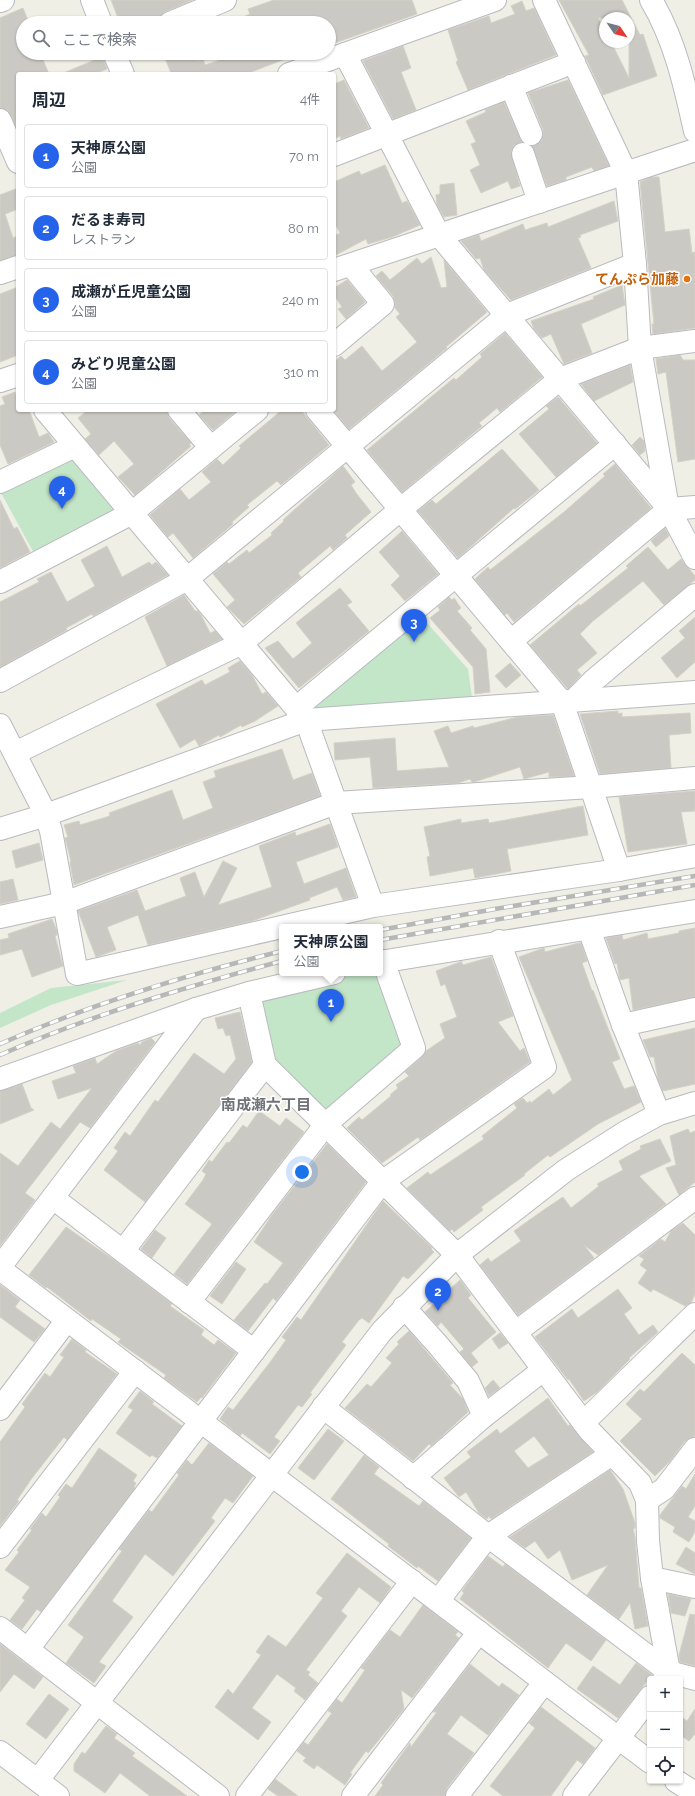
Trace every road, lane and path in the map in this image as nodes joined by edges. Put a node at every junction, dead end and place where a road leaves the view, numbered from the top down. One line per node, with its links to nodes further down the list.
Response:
1 (3, 0): 7 (street)
2 (92, 0): 8 (street)
3 (225, 0): 9 (street)
4 (495, 0): 10 (street)
5 (544, 0): 14 (street)
6 (651, 0): 19 (street)
7 (0, 2)
8 (98, 16)
9 (187, 16)
10 (345, 54): 11 (street); 20 (street)
11 (336, 57)
12 (117, 60): 15 (street)
13 (328, 60): 16 (street)
14 (574, 62): 17 (street); 24 (street)
15 (122, 72)
16 (295, 72)
17 (511, 86): 20 (street); 25 (street)
18 (0, 120): 23 (street)
19 (695, 131)
20 (387, 134): 22 (street); 26 (street)
21 (695, 150): 24 (street)
22 (336, 154)
23 (16, 157)
24 (626, 173): 25 (street); 27 (street)
25 (539, 202): 26 (street)
26 (439, 235): 29 (street); 31 (street)
27 (635, 264): 31 (street); 34 (street)
28 (16, 268): 30 (street)
29 (342, 268): 33 (street)
30 (0, 273)
31 (507, 315): 35 (street); 42 (street)
32 (695, 341): 34 (street)
33 (336, 343)
34 (640, 348): 35 (street); 47 (street)
35 (560, 379): 40 (street); 46 (street)
36 (47, 412): 41 (street)
37 (181, 412): 43 (street)
38 (255, 412): 43 (street)
39 (319, 412): 42 (street)
40 (615, 444): 47 (street); 50 (street)
41 (75, 446): 44 (street); 48 (street)
42 (348, 447): 46 (street); 51 (street)
43 (211, 448): 48 (street)
44 (0, 482)
45 (695, 507): 47 (street)
46 (401, 509): 50 (street); 55 (street)
47 (669, 509): 49 (street); 54 (street)
48 (132, 513): 51 (street); 52 (street)
49 (695, 558)
50 (456, 575): 54 (street); 59 (street)
51 (187, 579): 55 (street); 56 (street)
52 (0, 582)
53 (695, 595): 58 (street)
54 (511, 641): 58 (street)
55 (242, 643): 59 (street); 61 (street)
56 (0, 681)
57 (695, 692): 58 (street)
58 (567, 701): 59 (street); 63 (street)
59 (301, 714): 64 (street); 65 (street)
60 (0, 725): 61 (street)
61 (15, 753): 65 (street)
62 (695, 778): 63 (street)
63 (591, 787): 64 (street); 68 (street)
64 (336, 803): 69 (street); 70 (street)
65 (46, 815): 66 (street); 69 (street)
66 (0, 830)
67 (695, 856): 68 (street)
68 (619, 870): 70 (street)
69 (64, 903): 72 (street); 74 (street)
70 (373, 906): 73 (street)
71 (695, 910): 75 (street)
72 (0, 917)
73 (295, 924)
74 (279, 928)
75 (589, 929): 76 (street); 83 (street)
76 (499, 941): 77 (street); 89 (street)
77 (383, 962)
78 (383, 967): 88 (street)
79 (321, 976): 80 (street)
80 (249, 993): 81 (street); 84 (street)
81 (196, 1009): 85 (street); 90 (street)
82 (695, 1010): 83 (street)
83 (623, 1025): 87 (street)
84 (265, 1065): 88 (street); 92 (street)
85 (0, 1079)
86 (695, 1103): 87 (street)
87 (659, 1114): 93 (street)
88 (326, 1124): 89 (street); 95 (street)
89 (382, 1182): 93 (street); 100 (street)
90 (53, 1198): 92 (street); 94 (street)
91 (695, 1198): 99 (street)
92 (123, 1251): 95 (street)
93 (457, 1255): 96 (street); 99 (street)
94 (0, 1268): 98 (street)
95 (189, 1302): 100 (street)
96 (404, 1307): 103 (street); 105 (street)
97 (695, 1314): 107 (street)
98 (67, 1320): 102 (street); 104 (street)
99 (516, 1332): 101 (street)
100 (254, 1351): 106 (street)
101 (544, 1370): 105 (street); 107 (street)
102 (135, 1371): 106 (street); 114 (street)
103 (323, 1407): 110 (street); 111 (street)
104 (0, 1409)
105 (484, 1416): 111 (street)
106 (200, 1421): 110 (street); 121 (street)
107 (584, 1422): 109 (street)
108 (695, 1449): 112 (street)
109 (612, 1454): 112 (street); 113 (street)
110 (272, 1475): 116 (street); 127 (street)
111 (413, 1478): 113 (street)
112 (648, 1500): 115 (street)
113 (488, 1536): 118 (street); 122 (street)
114 (0, 1547)
115 (652, 1578): 117 (street); 122 (street)
116 (412, 1581): 118 (street); 136 (street)
117 (695, 1587)
118 (438, 1601): 120 (street)
119 (0, 1628): 121 (street)
120 (479, 1632): 125 (street); 137 (street)
121 (28, 1649): 127 (street)
122 (666, 1676)
123 (683, 1678): 124 (street)
124 (695, 1679)
125 (544, 1683): 128 (street); 138 (street)
126 (647, 1701): 128 (street)
127 (96, 1703): 131 (street); 135 (street)
128 (618, 1738): 130 (street); 139 (street)
129 (0, 1752): 131 (street)
130 (647, 1760)
131 (38, 1780): 134 (street)
132 (681, 1784): 133 (street)
133 (695, 1793)
134 (58, 1796)
135 (218, 1796)
136 (248, 1796)
137 (353, 1796)
138 (457, 1796)
139 (574, 1796)

